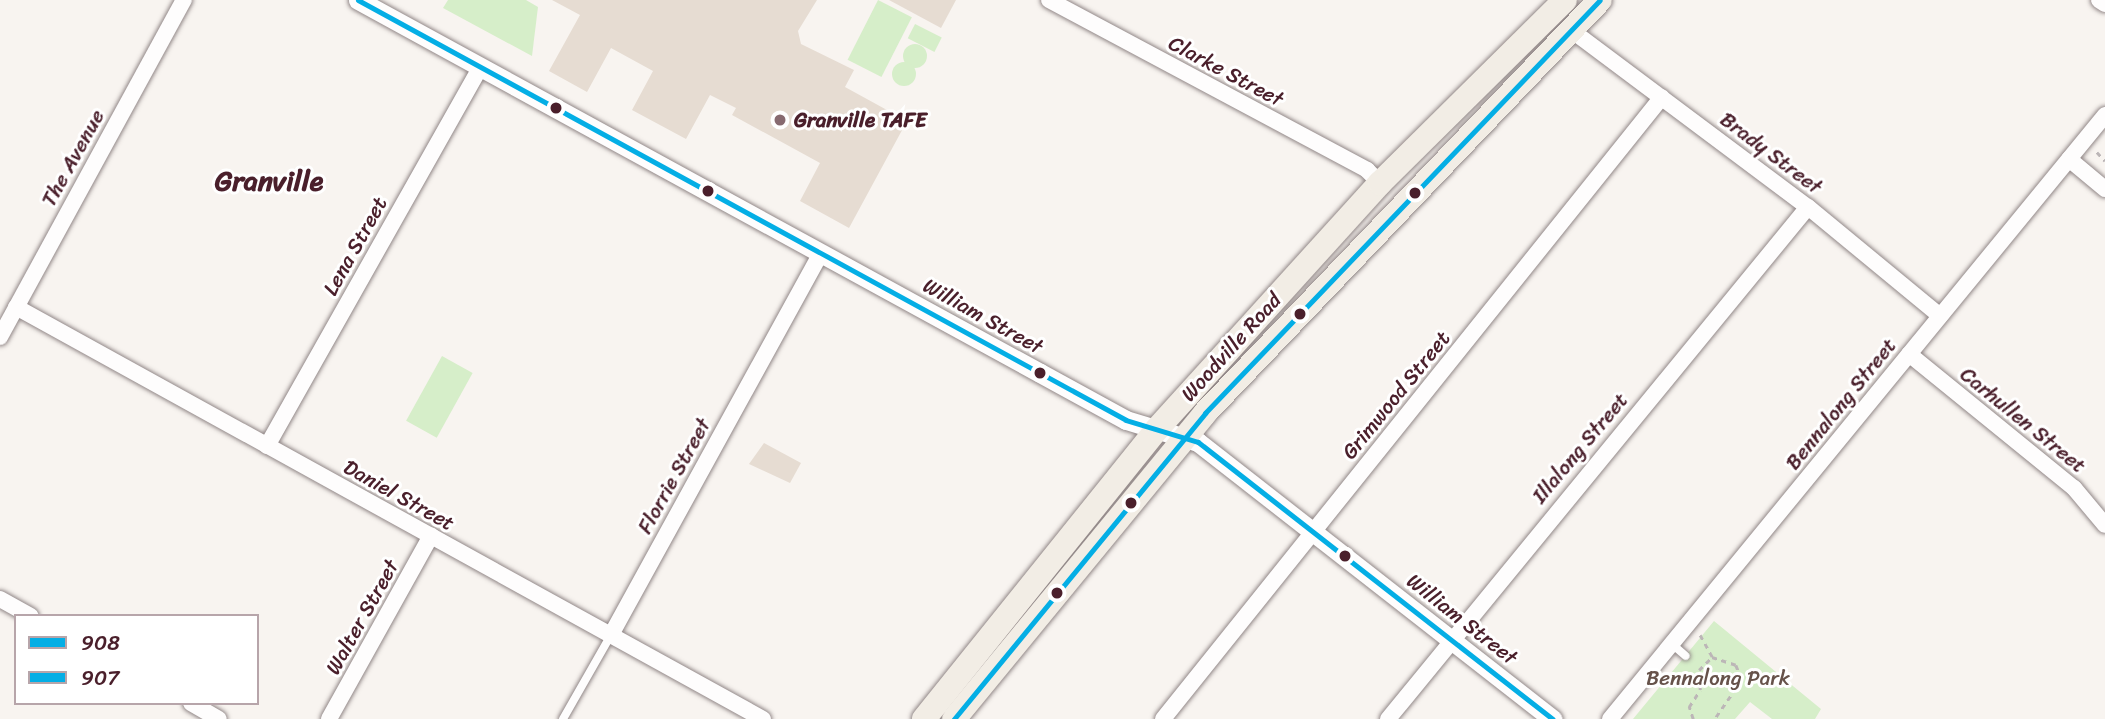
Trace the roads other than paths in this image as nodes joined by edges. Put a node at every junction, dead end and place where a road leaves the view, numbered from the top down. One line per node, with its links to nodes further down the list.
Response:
1 (184, 0): 17 (street, The Avenue)
2 (358, 0): 9 (street, William Street)
3 (1049, 0): 13 (street, Clarke Street)
4 (1565, 0): 13 (main road, Woodville Road)
5 (1600, 0): 8 (main road, Woodville Road)
6 (2099, 0): 7 (street)
7 (2105, 4)
8 (1571, 30): 10 (street, Brady Street); 22 (main road, Woodville Road)
9 (480, 68): 16 (street, William Street); 23 (street, Lena Street)
10 (1662, 97): 15 (street, Brady Street); 25 (street, Grimwood Street)
11 (2105, 115): 12 (street, Bennalong Street)
12 (2068, 159): 14 (street); 18 (street, Bennalong Street)
13 (1381, 183): 21 (main road, Woodville Road)
14 (2105, 189)
15 (1808, 207): 18 (street, Brady Street); 30 (street, Illalong Street)
16 (821, 253): 21 (street, William Street); 29 (street, Florrie Street)
17 (16, 307): 19 (street, The Avenue); 23 (street, Daniel Street)
18 (1940, 316): 20 (street, Bennalong Street)
19 (0, 337)
20 (1909, 354): 24 (street, Carhullen Street); 31 (street, Bennalong Street)
21 (1157, 429): 22 (street, William Street); 38 (main road, Woodville Road)
22 (1183, 436): 25 (street, William Street); 39 (main road, Woodville Road)
23 (267, 446): 26 (street, Daniel Street)
24 (2105, 525)
25 (1314, 531): 30 (street, William Street); 40 (street, Grimwood Street)
26 (431, 536): 29 (street, Daniel Street); 35 (street, Walter Street)
27 (0, 599): 28 (street)
28 (27, 614)
29 (611, 635): 36 (lane, Florrie Street); 37 (street, Daniel Street)
30 (1450, 638): 41 (street, Illalong Street); 42 (street, William Street)
31 (1672, 644): 32 (lane); 43 (street, Bennalong Street)
32 (1686, 656)
33 (194, 705): 34 (street)
34 (219, 719)
35 (328, 719)
36 (563, 719)
37 (763, 719)
38 (925, 719)
39 (954, 719)
40 (1163, 719)
41 (1388, 719)
42 (1553, 719)
43 (1610, 719)

